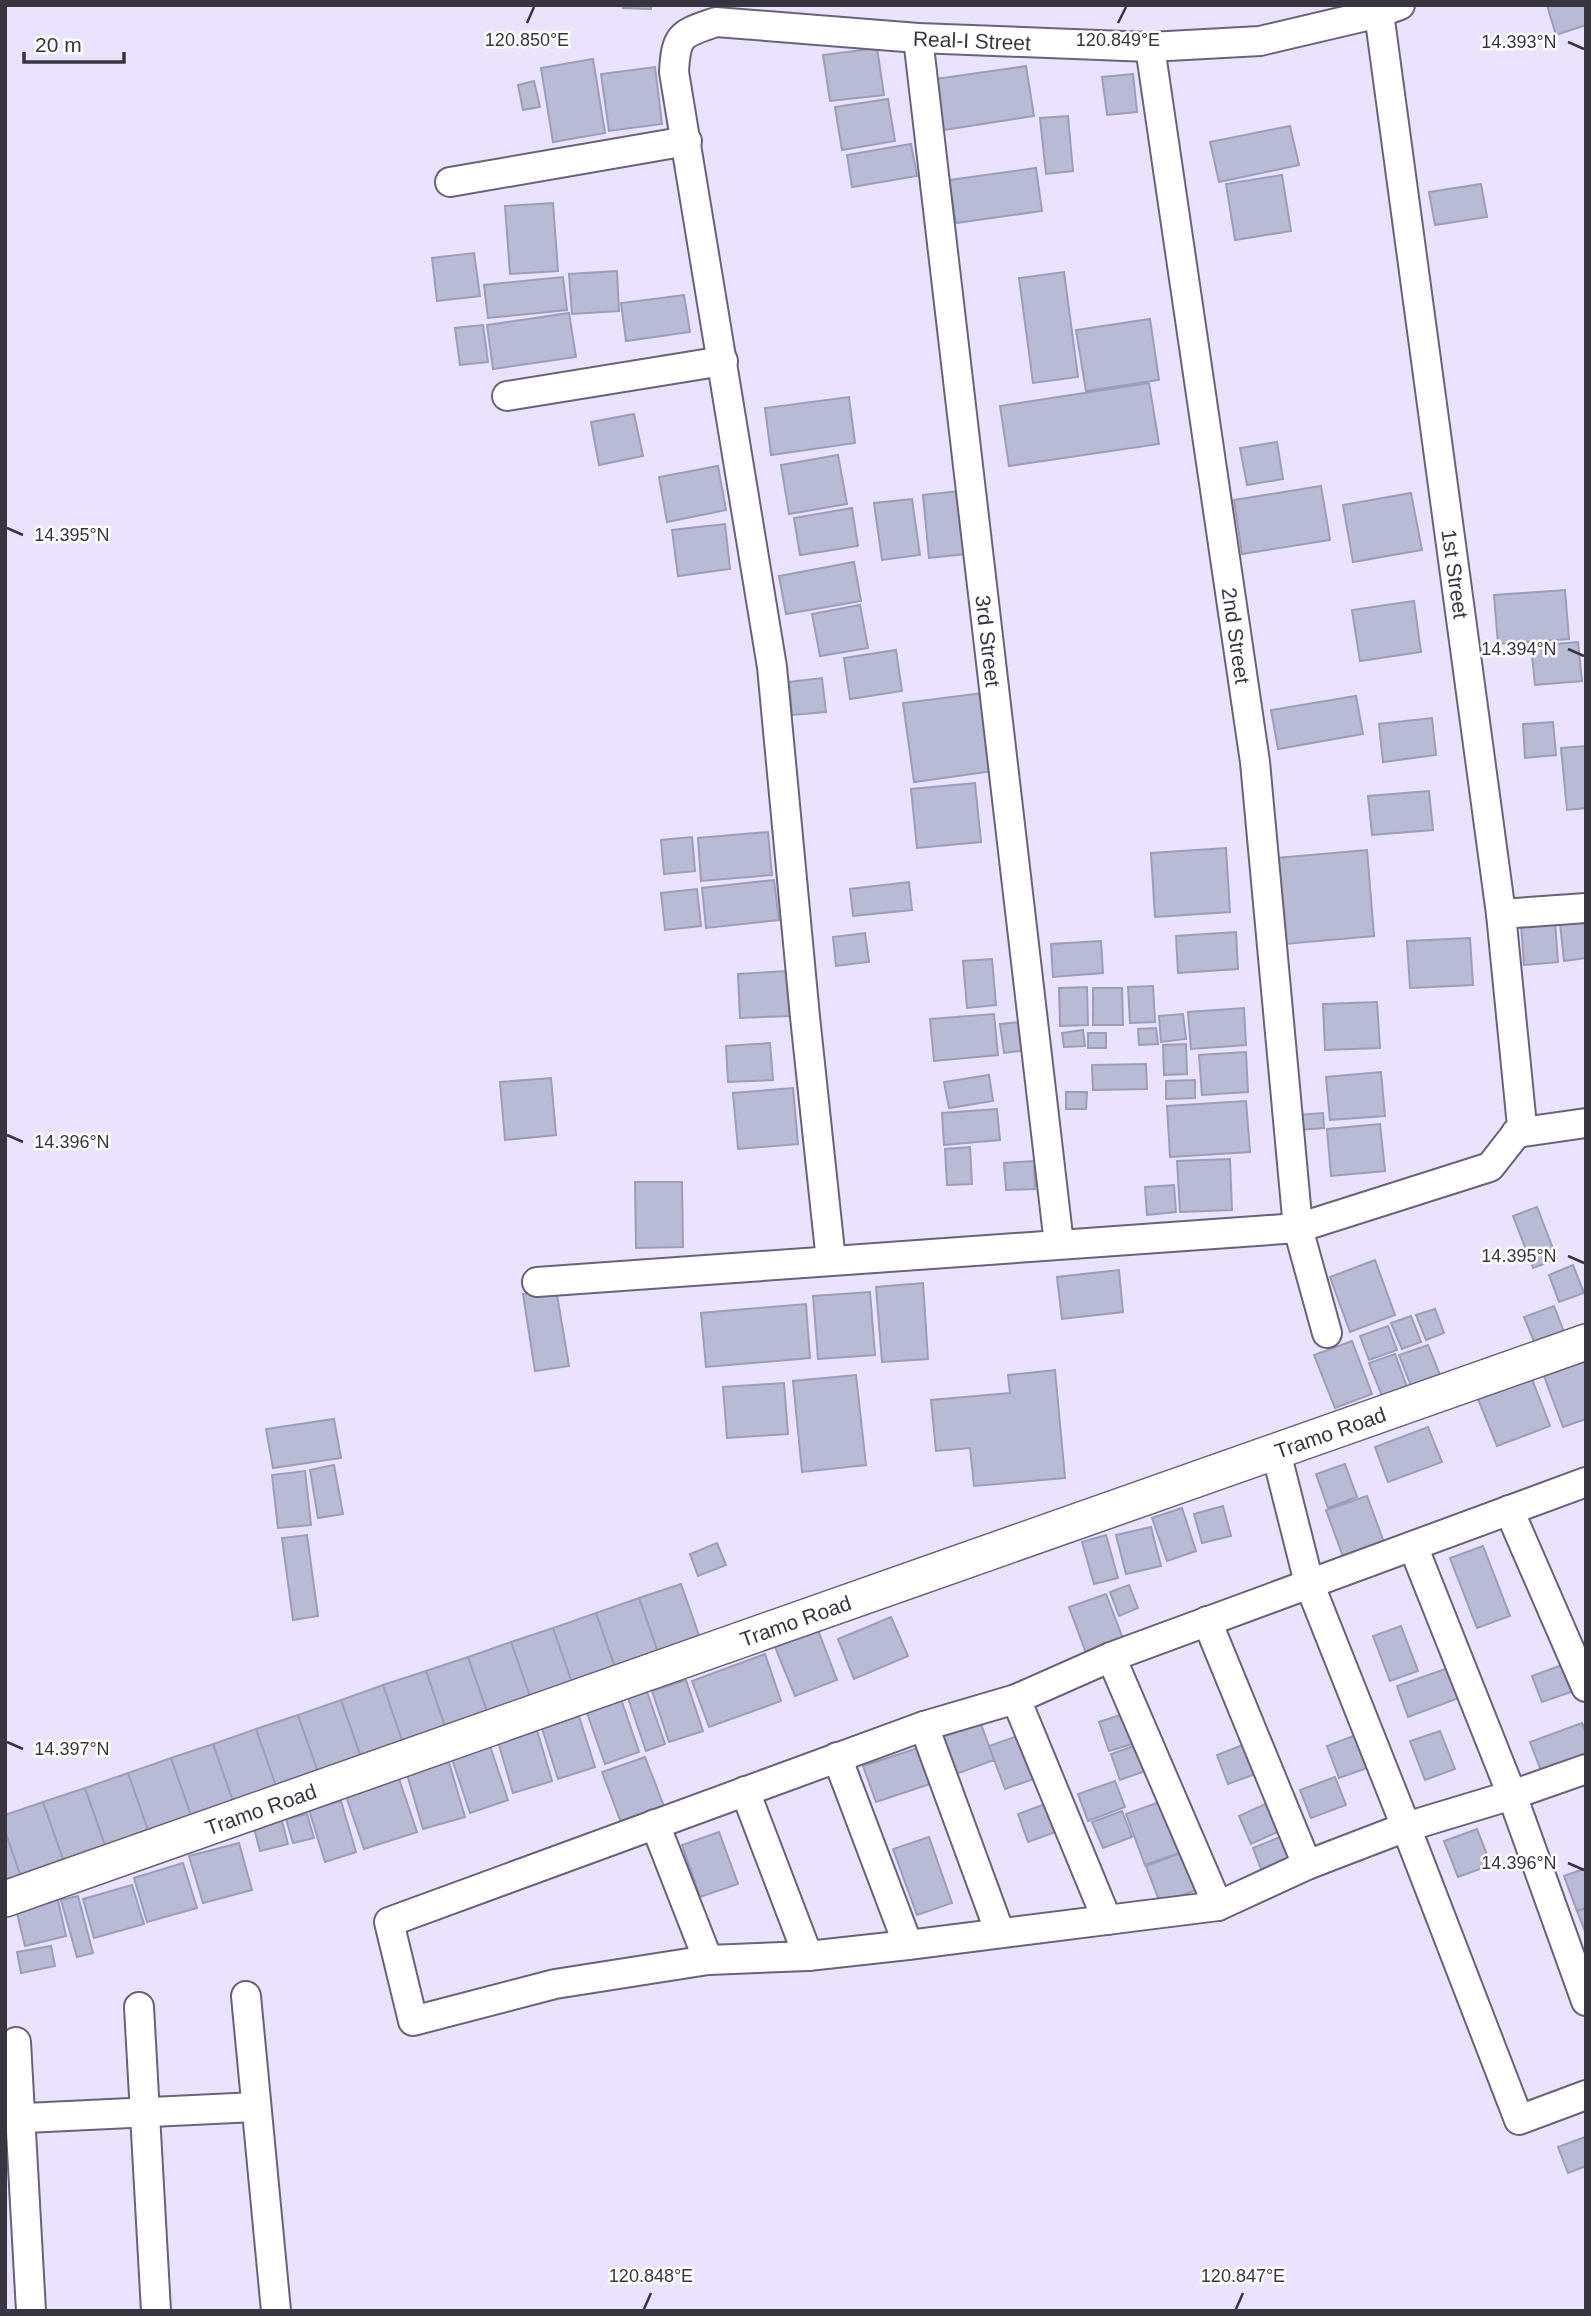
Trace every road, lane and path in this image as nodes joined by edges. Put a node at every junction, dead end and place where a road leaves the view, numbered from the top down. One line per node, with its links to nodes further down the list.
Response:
1 (1390, 9): 3 (street, Real-I Street); 9 (street, 1st Street)
2 (918, 38): 3 (street, Real-I Street); 4 (street, Real-I Street); 13 (street, 3rd Street)
3 (1150, 47): 12 (street, 2nd Street)
4 (687, 141): 5 (street); 6 (street)
5 (450, 182)
6 (723, 361): 7 (street); 14 (street)
7 (508, 396)
8 (1586, 908): 9 (street)
9 (1501, 914): 11 (street, 1st Street)
10 (1586, 1124): 11 (street)
11 (1516, 1133): 12 (street)
12 (1298, 1228): 13 (street); 16 (street, 2nd Street)
13 (1059, 1244): 14 (street)
14 (831, 1261): 15 (street)
15 (537, 1282)
16 (1327, 1333)
17 (1586, 1342): 18 (street, Tramo Road)
18 (1276, 1452): 22 (street); 35 (street, Tramo Road)
19 (1586, 1482): 20 (street)
20 (1509, 1510): 21 (street); 25 (street)
21 (1413, 1546): 22 (street); 31 (street)
22 (1309, 1583): 23 (street); 33 (street)
23 (1207, 1621): 24 (street); 34 (street)
24 (1111, 1657): 26 (street); 36 (street)
25 (1586, 1687)
26 (1016, 1699): 27 (street); 37 (street)
27 (924, 1726): 28 (street); 38 (street)
28 (837, 1757): 30 (street); 39 (street)
29 (1586, 1769): 31 (street)
30 (745, 1791): 32 (street); 40 (street)
31 (1512, 1795): 33 (street); 43 (street)
32 (655, 1824): 41 (street); 41 (street)
33 (1406, 1827): 34 (street); 46 (street)
34 (1307, 1865): 36 (street)
35 (5, 1899)
36 (1218, 1906): 37 (street)
37 (1107, 1920): 38 (street)
38 (1000, 1933): 39 (street)
39 (908, 1945): 40 (street)
40 (808, 1956): 41 (street)
41 (708, 1959)
42 (246, 1996): 47 (street)
43 (1586, 2001)
44 (139, 2007): 48 (street)
45 (16, 2042): 49 (street)
46 (1586, 2095)
47 (256, 2107): 48 (street); 52 (street)
48 (145, 2113): 49 (street); 51 (street)
49 (13, 2119): 50 (street)
50 (30, 2311)
51 (156, 2311)
52 (276, 2311)

